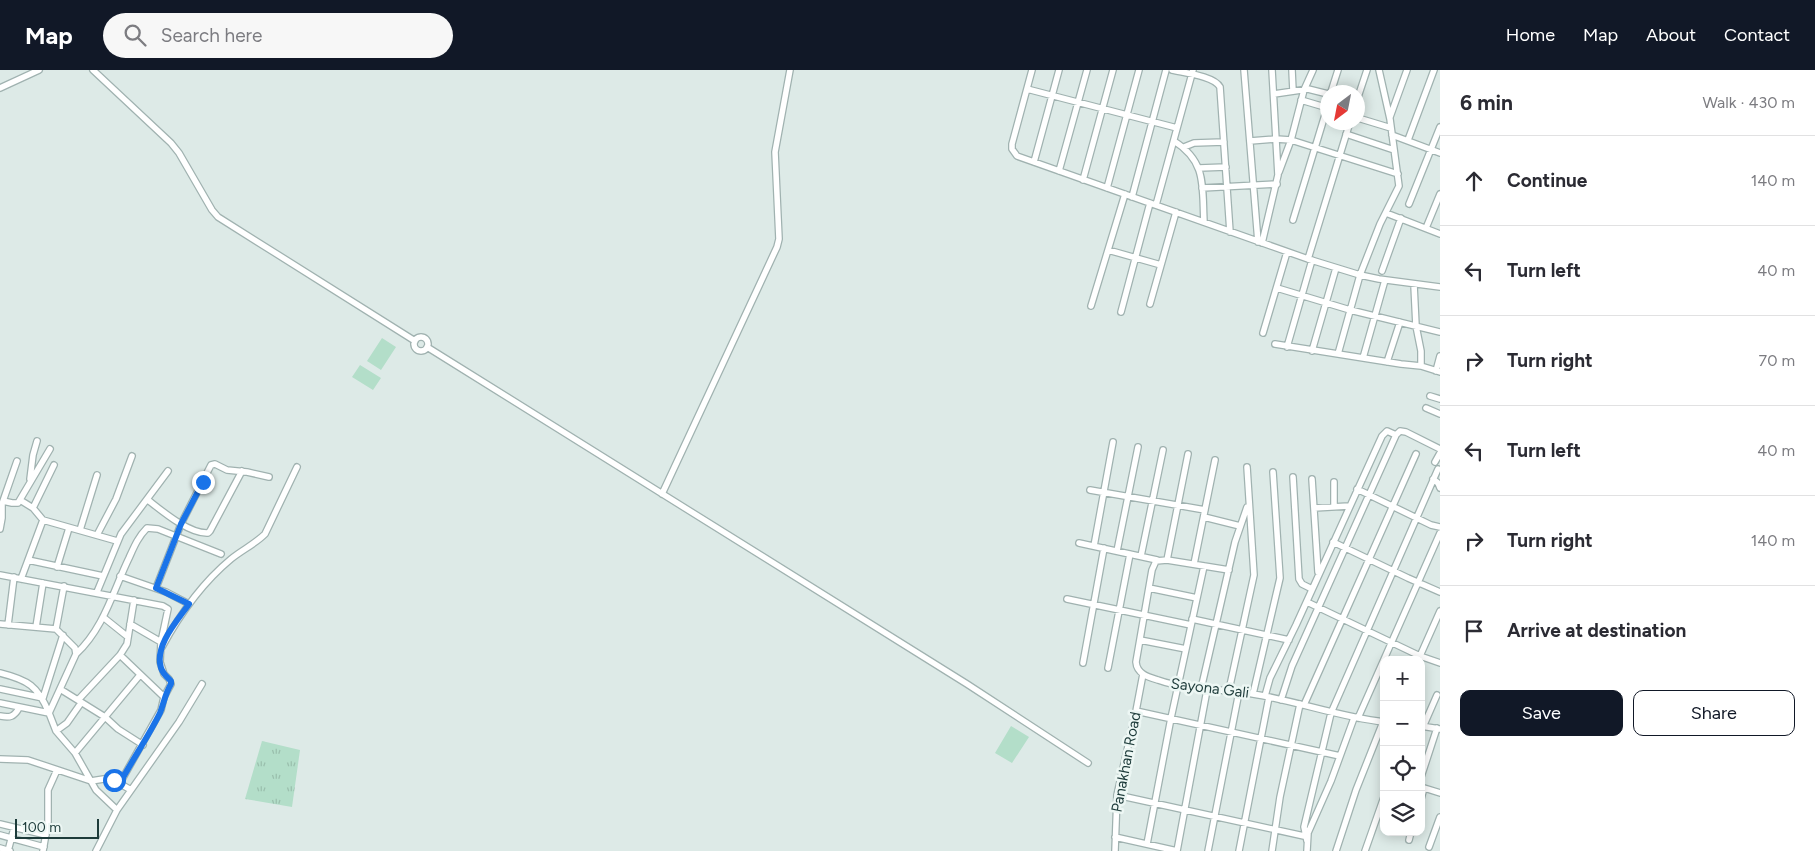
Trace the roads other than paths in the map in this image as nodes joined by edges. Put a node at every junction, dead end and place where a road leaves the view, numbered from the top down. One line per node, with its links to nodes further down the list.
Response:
1 (39, 70): 23 (street)
2 (93, 70): 105 (street)
3 (790, 70): 152 (street)
4 (1032, 70): 24 (street)
5 (1059, 70): 29 (street)
6 (1087, 70): 31 (street)
7 (1113, 70): 33 (street)
8 (1139, 70): 34 (street)
9 (1166, 70): 37 (street)
10 (1172, 70): 20 (street)
11 (1244, 70): 48 (street)
12 (1272, 70): 28 (street)
13 (1292, 70): 26 (street)
14 (1313, 70): 25 (street)
15 (1338, 70): 21 (street)
16 (1367, 70): 22 (street)
17 (1379, 70): 35 (street)
18 (1407, 70): 35 (street)
19 (1434, 70): 46 (street)
20 (1193, 72): 39 (street); 49 (street)
21 (1333, 85)
22 (1362, 85)
23 (0, 88)
24 (1027, 89): 29 (street); 56 (street)
25 (1304, 90): 26 (street); 27 (street); 30 (street)
26 (1294, 91): 28 (street)
27 (1320, 92)
28 (1274, 94): 44 (street)
29 (1052, 96): 31 (street); 56 (street)
30 (1301, 100): 32 (street); 45 (street)
31 (1078, 102): 33 (street); 59 (street)
32 (1320, 105)
33 (1102, 108): 34 (street); 62 (street)
34 (1127, 115): 37 (street); 66 (street)
35 (1390, 119): 42 (street)
36 (1365, 121): 42 (street)
37 (1152, 122): 39 (street); 70 (street)
38 (1440, 127): 52 (street)
39 (1177, 128): 47 (street)
40 (1320, 129): 51 (street)
41 (1347, 130): 43 (street)
42 (1391, 132): 46 (street); 53 (street)
43 (1346, 134): 53 (street); 55 (street)
44 (1276, 138): 45 (street); 48 (street); 61 (street)
45 (1292, 140): 51 (street); 61 (street)
46 (1408, 140): 52 (street)
47 (1174, 141): 50 (street); 71 (street)
48 (1250, 141): 65 (street)
49 (1224, 142): 50 (street); 57 (street)
50 (1184, 147): 58 (street)
51 (1314, 147): 55 (street); 76 (street)
52 (1430, 149): 54 (street); 72 (street)
53 (1394, 150): 60 (street)
54 (1440, 153)
55 (1340, 155): 60 (street); 85 (street)
56 (1034, 162): 59 (street)
57 (1226, 167): 58 (street); 64 (street)
58 (1199, 168): 67 (street)
59 (1059, 171): 62 (street)
60 (1398, 174): 74 (street)
61 (1278, 175): 63 (street)
62 (1083, 180): 66 (street)
63 (1277, 184): 65 (street); 81 (street)
64 (1227, 186): 65 (street); 67 (street); 79 (street)
65 (1253, 186): 81 (street)
66 (1107, 188): 68 (street)
67 (1202, 188): 77 (street)
68 (1125, 194): 70 (street); 82 (street)
69 (1440, 194): 78 (street)
70 (1132, 197): 71 (street)
71 (1153, 204): 73 (street); 84 (street)
72 (1409, 204)
73 (1176, 212): 77 (street); 86 (street)
74 (1386, 213): 75 (street); 89 (street)
75 (1401, 218): 78 (street); 88 (street)
76 (1293, 220)
77 (1204, 222): 79 (street)
78 (1426, 228): 80 (street)
79 (1230, 232): 81 (street)
80 (1440, 234)
81 (1260, 242): 83 (street)
82 (1108, 250): 84 (street); 97 (street)
83 (1287, 252): 85 (street); 93 (street)
84 (1135, 259): 86 (street); 99 (street)
85 (1310, 260): 87 (street); 94 (street)
86 (1161, 265): 96 (street)
87 (1336, 268): 89 (street); 95 (street)
88 (1382, 271)
89 (1360, 275): 90 (street); 98 (street)
90 (1385, 280): 91 (street); 100 (street)
91 (1414, 285): 92 (street); 102 (street)
92 (1440, 287)
93 (1277, 288): 94 (street); 104 (street)
94 (1302, 295): 95 (street); 107 (street)
95 (1325, 303): 98 (street); 109 (street)
96 (1150, 304)
97 (1091, 306)
98 (1350, 310): 100 (street); 110 (street)
99 (1121, 312)
100 (1374, 316): 101 (street); 112 (street)
101 (1400, 322): 102 (street); 113 (street)
102 (1416, 326): 103 (street); 114 (street)
103 (1440, 332)
104 (1263, 333)
105 (415, 341): 108 (street); 108 (street)
106 (1275, 344): 107 (street)
107 (1287, 346): 109 (street)
108 (427, 347): 152 (street)
109 (1312, 351): 110 (street)
110 (1338, 354): 112 (street)
111 (1440, 356): 115 (street)
112 (1363, 358): 113 (street)
113 (1387, 362): 114 (street)
114 (1422, 366): 115 (street)
115 (1439, 371)
116 (1430, 396): 117 (street)
117 (1440, 399)
118 (1426, 408): 119 (street)
119 (1440, 414)
120 (1396, 435): 125 (street); 149 (street); 153 (street)
121 (37, 441): 147 (street)
122 (1113, 442): 151 (street)
123 (1138, 447): 154 (street)
124 (50, 448): 147 (street)
125 (1440, 449)
126 (1163, 450): 157 (street)
127 (1440, 453): 133 (street)
128 (1188, 454): 160 (street)
129 (1416, 454): 162 (street)
130 (132, 456): 177 (street)
131 (1215, 460): 166 (street)
132 (18, 461): 159 (street)
133 (1435, 462)
134 (54, 465): 164 (street)
135 (297, 467): 217 (street)
136 (1247, 467): 158 (street)
137 (1438, 470): 145 (street)
138 (168, 471): 156 (street)
139 (242, 471): 143 (street); 170 (street); 170 (street)
140 (1273, 472): 234 (street)
141 (97, 475): 175 (street)
142 (1293, 477): 209 (street)
143 (269, 478)
144 (1312, 479): 165 (street)
145 (1432, 479): 148 (street); 168 (street)
146 (1334, 482): 163 (street)
147 (30, 484): 155 (street)
148 (1440, 488)
149 (1358, 489): 153 (street); 161 (street)
150 (1090, 490): 151 (street)
151 (1103, 492): 154 (street); 182 (street)
152 (662, 494): 293 (street)
153 (1369, 494): 162 (street); 184 (street)
154 (1128, 496): 157 (street); 185 (street)
155 (20, 500): 159 (street); 164 (street)
156 (148, 500): 170 (street); 179 (street)
157 (1152, 501): 160 (street); 188 (street)
158 (1248, 502): 171 (street); 231 (street)
159 (1, 503): 174 (street)
160 (1178, 505): 166 (street); 192 (street)
161 (1349, 506): 163 (street); 180 (street)
162 (1393, 506): 168 (street); 189 (street)
163 (1334, 507): 165 (street)
164 (33, 508): 169 (street)
165 (1314, 508): 198 (street)
166 (1205, 510): 167 (street)
167 (1204, 517): 171 (street); 193 (street)
168 (1416, 518): 172 (street); 197 (street)
169 (42, 520): 173 (street); 190 (street)
170 (181, 524): 178 (street)
171 (1240, 526): 196 (street)
172 (1440, 527)
173 (69, 528): 175 (street); 195 (street)
174 (0, 529)
175 (80, 530): 177 (street)
176 (1440, 533): 205 (street)
177 (97, 535): 179 (street)
178 (176, 536): 186 (street); 201 (street); 207 (street)
179 (117, 541): 200 (street)
180 (1333, 542): 184 (street); 198 (street)
181 (1079, 543): 182 (street)
182 (1094, 546): 183 (street)
183 (1104, 548): 185 (street); 218 (street)
184 (1345, 548): 189 (street); 219 (street)
185 (1117, 551): 187 (street)
186 (221, 554)
187 (1130, 554): 188 (street); 220 (street)
188 (1141, 556): 191 (street)
189 (1369, 559): 197 (street); 224 (street)
190 (28, 560): 195 (street); 203 (street)
191 (1158, 560): 192 (street); 208 (street)
192 (1167, 560): 193 (street)
193 (1194, 564): 194 (street)
194 (1204, 566): 196 (street); 213 (street)
195 (57, 567): 200 (street)
196 (1228, 570): 226 (street)
197 (1393, 571): 205 (street); 233 (street)
198 (1319, 574): 209 (street)
199 (0, 575): 202 (street)
200 (103, 576): 210 (street)
201 (120, 576): 207 (street); 212 (street)
202 (14, 577): 203 (street); 229 (street)
203 (21, 579): 204 (street)
204 (43, 583): 206 (street); 230 (street)
205 (1417, 583): 211 (street); 240 (street)
206 (64, 586): 210 (street); 232 (street)
207 (156, 588): 217 (street)
208 (1149, 588): 213 (street); 222 (street)
209 (1312, 589): 216 (street)
210 (97, 592): 212 (street)
211 (1440, 592)
212 (112, 595): 215 (street); 223 (street)
213 (1197, 598): 225 (street)
214 (1067, 599): 218 (street)
215 (134, 600): 228 (street); 239 (street)
216 (1307, 602): 219 (street); 238 (street)
217 (189, 604): 242 (street)
218 (1094, 604): 220 (street); 248 (street)
219 (1318, 607): 224 (street); 266 (street)
220 (1119, 610): 222 (street); 250 (street)
221 (1440, 611): 246 (street)
222 (1144, 614): 225 (street); 237 (street)
223 (103, 617): 236 (street); 243 (street)
224 (1342, 619): 233 (street); 269 (street)
225 (1192, 622): 226 (street); 241 (street)
226 (1216, 623): 231 (street); 258 (street)
227 (0, 624): 229 (street)
228 (130, 624): 236 (street); 239 (street)
229 (8, 625): 230 (street)
230 (36, 628): 232 (street)
231 (1243, 628): 234 (street); 259 (street)
232 (56, 629): 235 (street)
233 (1366, 631): 240 (street); 273 (street)
234 (1267, 634): 238 (street); 261 (street)
235 (63, 635): 243 (street); 265 (street)
236 (128, 638): 244 (street)
237 (1140, 640): 241 (street); 252 (street)
238 (1290, 640): 264 (street)
239 (161, 642): 242 (street)
240 (1390, 643): 245 (street); 277 (street)
241 (1186, 649): 255 (street)
242 (160, 651): 263 (street)
243 (76, 654): 257 (street)
244 (120, 655): 253 (street); 267 (street)
245 (1415, 656)
246 (1420, 656)
247 (1425, 659): 249 (street)
248 (1083, 663)
249 (1440, 663)
250 (1108, 668)
251 (0, 673): 265 (street)
252 (1142, 674): 255 (street, Sayona Gali); 271 (street, Panakhan Road)
253 (140, 675): 263 (street); 275 (street)
254 (202, 684): 299 (street)
255 (1178, 686): 258 (street, Sayona Gali); 276 (street)
256 (0, 689): 265 (street)
257 (60, 689): 267 (street); 272 (street)
258 (1204, 689): 259 (street, Sayona Gali); 280 (street)
259 (1229, 690): 260 (street, Sayona Gali)
260 (1239, 692): 261 (street, Sayona Gali); 284 (street)
261 (1253, 694): 264 (street, Sayona Gali)
262 (1437, 695): 278 (street)
263 (164, 697): 288 (street)
264 (1267, 697): 266 (street, Sayona Gali); 286 (street)
265 (43, 698): 272 (street)
266 (1281, 700): 269 (street, Sayona Gali)
267 (80, 702): 275 (street); 283 (street)
268 (0, 703): 270 (street)
269 (1302, 705): 273 (street, Sayona Gali); 287 (street)
270 (19, 708): 272 (street); 274 (street)
271 (1136, 711): 276 (street); 301 (street, Panakhan Road)
272 (49, 713): 283 (street)
273 (1331, 713): 277 (street, Sayona Gali); 289 (street)
274 (0, 716)
275 (105, 717): 288 (street); 290 (street)
276 (1171, 718): 280 (street); 302 (street)
277 (1356, 718): 279 (street, Sayona Gali); 291 (street)
278 (1425, 720)
279 (1380, 721)
280 (1201, 725): 284 (street); 305 (street)
281 (1425, 726): 282 (street)
282 (1438, 728): 294 (street)
283 (56, 730): 290 (street)
284 (1231, 731): 286 (street); 307 (street)
285 (1380, 732): 333 (street)
286 (1262, 738): 287 (street); 311 (street)
287 (1291, 744): 289 (street); 313 (street)
288 (143, 745): 297 (street)
289 (1321, 751): 291 (street); 319 (street)
290 (75, 753): 296 (street)
291 (1340, 756): 319 (street)
292 (0, 758): 295 (street)
293 (1088, 763)
294 (1425, 765)
295 (57, 770): 296 (street); 315 (street)
296 (91, 781): 297 (street); 304 (street)
297 (120, 783): 299 (street)
298 (1425, 789): 300 (street)
299 (131, 790): 304 (street)
300 (1440, 793)
301 (1117, 796): 302 (street); 317 (street, Panakhan Road)
302 (1154, 804): 305 (street); 321 (street)
303 (1380, 807): 308 (street)
304 (117, 810): 326 (street)
305 (1184, 811): 307 (street); 328 (street)
306 (1440, 816): 322 (street)
307 (1214, 818): 311 (street); 329 (street)
308 (1375, 820): 309 (street); 334 (street)
309 (1380, 821)
310 (0, 824): 312 (street)
311 (1245, 824): 313 (street); 330 (street)
312 (14, 828): 315 (street); 318 (street)
313 (1276, 830): 319 (street); 331 (street)
314 (0, 835): 318 (street)
315 (46, 835): 324 (street)
316 (1410, 836): 320 (street)
317 (1115, 837): 321 (street); 327 (street, Panakhan Road)
318 (11, 838): 324 (street); 325 (street)
319 (1305, 838): 332 (street)
320 (1409, 840)
321 (1147, 844): 328 (street)
322 (1430, 847)
323 (0, 848): 325 (street)
324 (44, 849)
325 (8, 851)
326 (96, 851)
327 (1115, 851)
328 (1177, 851)
329 (1208, 851)
330 (1239, 851)
331 (1272, 851)
332 (1307, 851)
333 (1336, 851)
334 (1365, 851)

